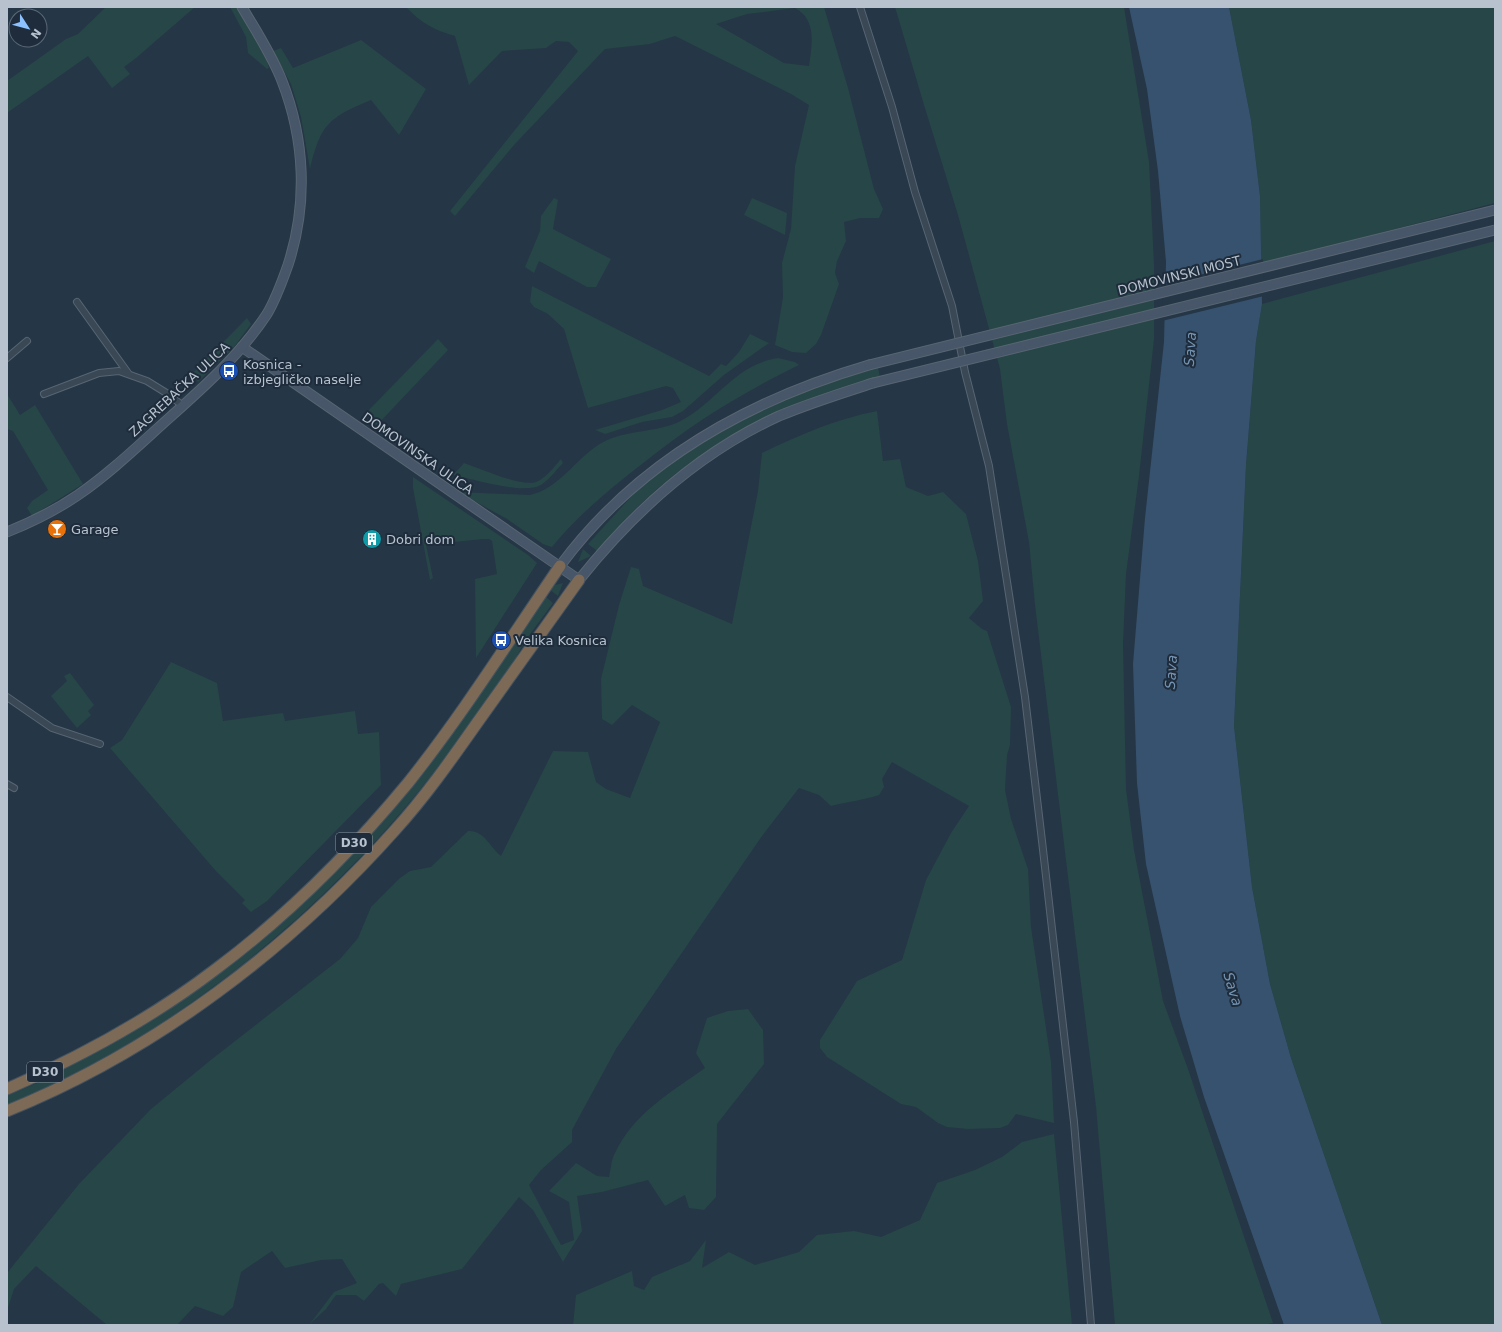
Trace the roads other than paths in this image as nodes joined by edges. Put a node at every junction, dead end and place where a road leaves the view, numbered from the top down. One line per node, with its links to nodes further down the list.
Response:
1 (242, 7): 7 (main road, ZAGREBAČKA ULICA)
2 (860, 7): 21 (street)
3 (1495, 210): 13 (main road, DOMOVINSKI MOST, bridge)
4 (1495, 230): 14 (main road, bridge)
5 (77, 302): 9 (street)
6 (27, 341): 8 (street)
7 (242, 347): 11 (main road, ZAGREBAČKA ULICA); 13 (main road, DOMOVINSKA ULICA)
8 (7, 358)
9 (128, 373): 10 (street); 11 (street)
10 (44, 394)
11 (183, 406): 12 (main road, ZAGREBAČKA ULICA)
12 (7, 532)
13 (560, 566): 14 (main road, DOMOVINSKA ULICA); 19 (highway, D30)
14 (579, 580): 20 (highway, D30)
15 (7, 696): 16 (street)
16 (100, 744)
17 (7, 784): 18 (street)
18 (14, 788)
19 (7, 1090)
20 (7, 1111)
21 (1091, 1325)

